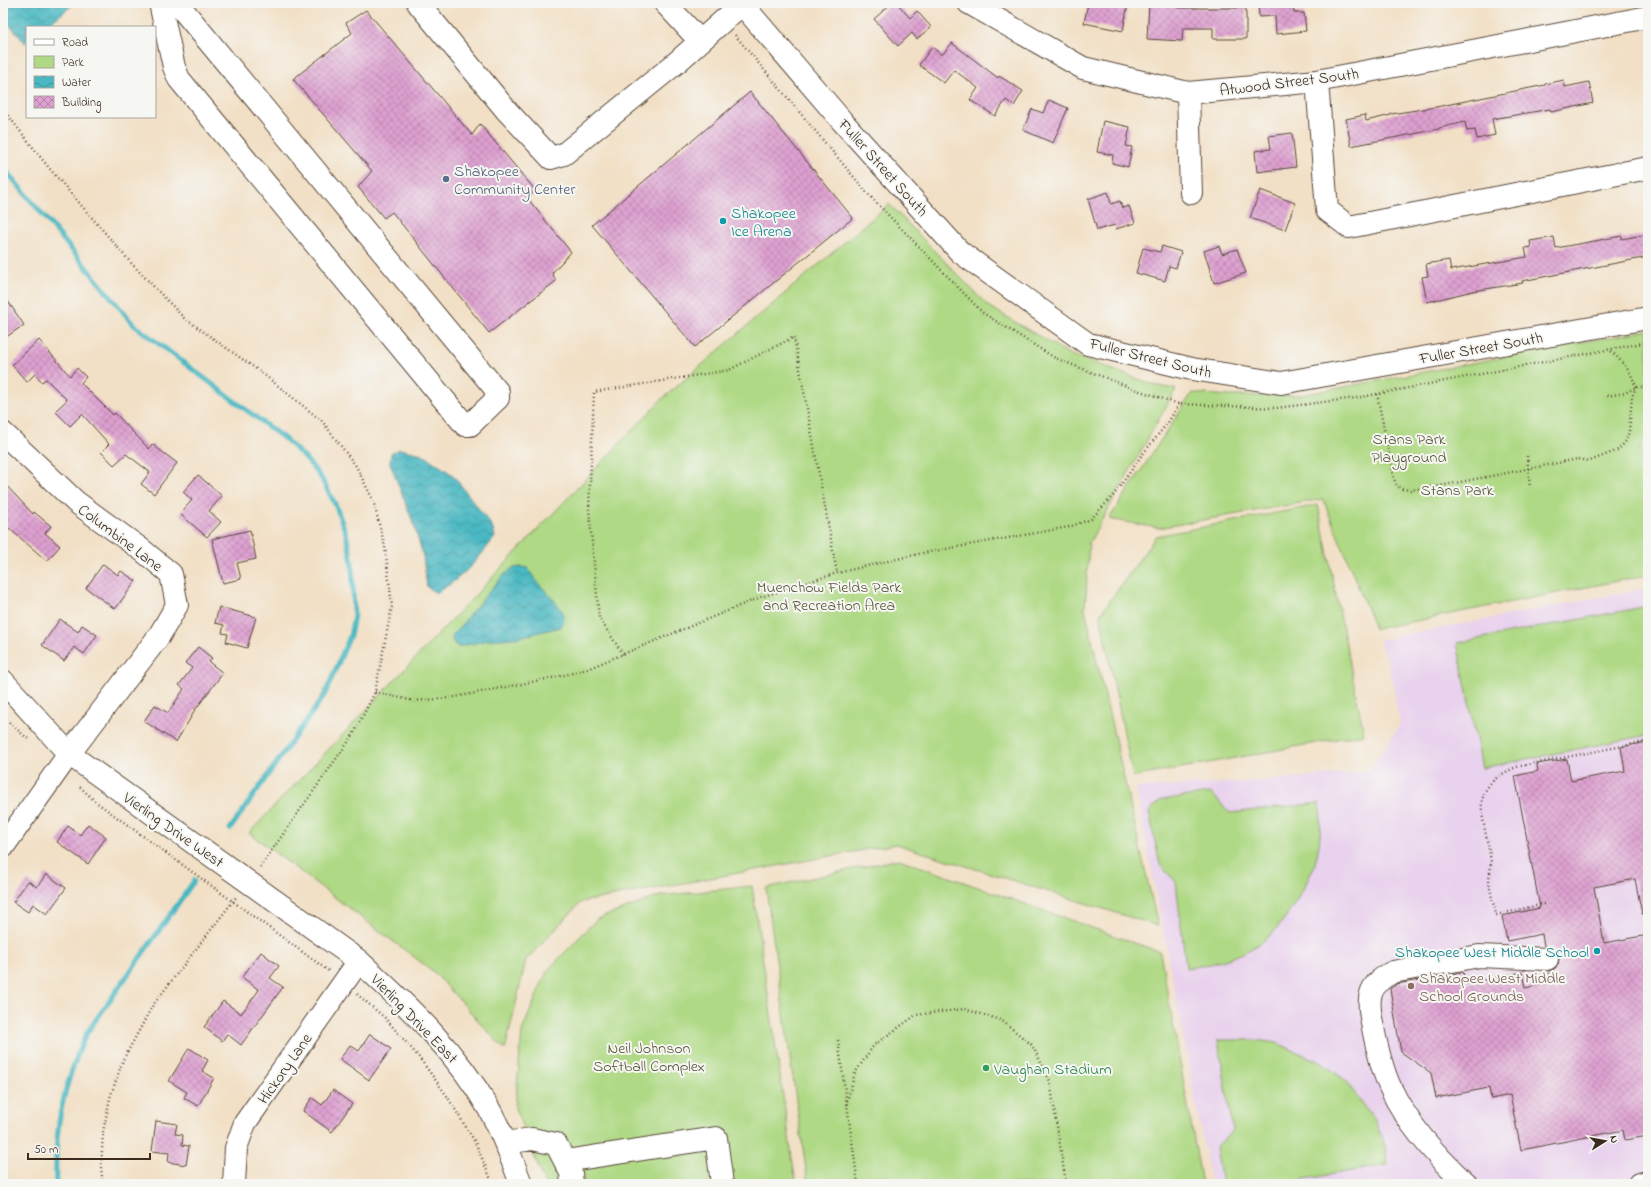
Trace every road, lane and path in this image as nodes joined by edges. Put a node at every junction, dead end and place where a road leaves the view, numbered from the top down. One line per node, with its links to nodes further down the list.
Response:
1 (160, 3): 2 (street)
2 (177, 3)
3 (418, 3): 9 (street)
4 (665, 3): 9 (street)
5 (742, 3): 8 (street); 15 (street, Fuller Street South)
6 (969, 3): 11 (street, Atwood Street South)
7 (1648, 17): 10 (street, Atwood Street South)
8 (723, 21): 9 (street); 22 (path)
9 (700, 42)
10 (1317, 81): 11 (street, Atwood Street South); 13 (street)
11 (1188, 93): 14 (street)
12 (3, 109): 30 (path)
13 (1648, 168)
14 (1191, 193)
15 (1648, 318)
16 (1648, 342): 17 (path)
17 (1609, 349): 18 (path); 20 (path)
18 (1636, 387): 19 (path); 21 (path); 25 (path)
19 (1648, 387)
20 (1377, 394): 22 (path); 25 (path)
21 (1607, 396)
22 (1179, 404): 27 (path)
23 (3, 433): 34 (street, Columbine Lane)
24 (1527, 456): 25 (path)
25 (1528, 469): 26 (path)
26 (1530, 488)
27 (837, 573): 28 (path); 28 (path)
28 (623, 654): 30 (path)
29 (3, 681): 34 (street, Vierling Drive West)
30 (375, 692): 36 (path)
31 (3, 717): 33 (path)
32 (1648, 741): 38 (path)
33 (32, 743)
34 (65, 761): 35 (street, Columbine Lane); 36 (street, Vierling Drive West); 37 (path)
35 (3, 847)
36 (249, 883): 37 (path); 40 (street, Vierling Drive West)
37 (232, 902): 41 (path); 47 (path)
38 (1544, 904)
39 (1547, 959): 55 (street)
40 (359, 962): 41 (street, Hickory Lane); 44 (street, Vierling Drive East)
41 (344, 983): 48 (street, Hickory Lane); 49 (path)
42 (838, 1040): 43 (path)
43 (846, 1105): 53 (path); 54 (path)
44 (505, 1143): 45 (street); 50 (street, Vierling Drive East)
45 (565, 1161): 51 (street); 52 (street)
46 (1648, 1182): 56 (street)
47 (102, 1184)
48 (234, 1184)
49 (493, 1184)
50 (521, 1184)
51 (572, 1184)
52 (722, 1184)
53 (858, 1184)
54 (1066, 1184)
55 (1466, 1184)
56 (1639, 1184)

